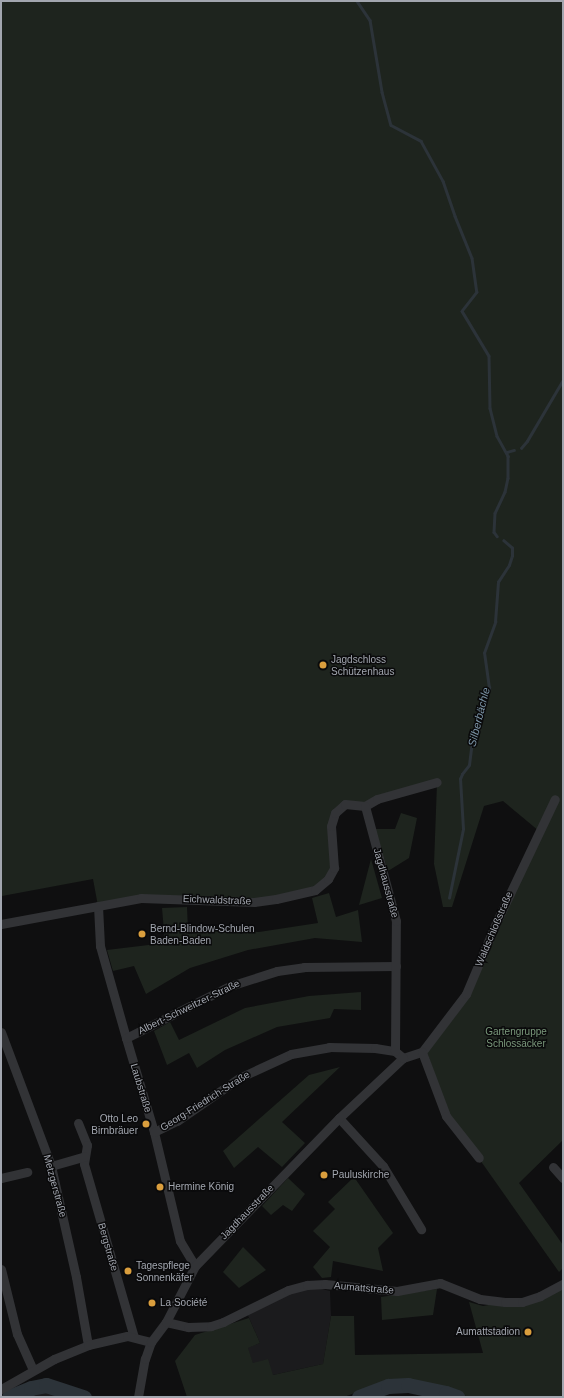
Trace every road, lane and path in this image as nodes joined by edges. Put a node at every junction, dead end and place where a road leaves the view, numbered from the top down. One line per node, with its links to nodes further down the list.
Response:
1 (437, 782): 3 (street)
2 (555, 798): 10 (street, Waldschloßstraße)
3 (365, 806): 4 (street, Eichwaldstraße); 6 (street, Jagdhausstraße)
4 (98, 906): 5 (street, Eichwaldstraße); 8 (street, Laubstraße)
5 (1, 924)
6 (396, 966): 8 (street, Albert-Schweitzer-Straße); 9 (street, Jagdhausstraße)
7 (1, 1032): 17 (street, Metzgerstraße)
8 (126, 1038): 14 (street, Laubstraße)
9 (396, 1051): 11 (street); 14 (street, Georg-Friedrich-Straße)
10 (422, 1052): 11 (street, Jagdhausstraße); 16 (street)
11 (404, 1058): 12 (street, Jagdhausstraße)
12 (339, 1118): 22 (street); 23 (street, Jagdhausstraße)
13 (78, 1123): 15 (street, Bergstraße)
14 (154, 1132): 23 (street, Laubstraße)
15 (84, 1156): 17 (street); 27 (street, Bergstraße)
16 (479, 1158)
17 (51, 1166): 29 (street, Metzgerstraße)
18 (553, 1167): 21 (street)
19 (28, 1172): 20 (street)
20 (1, 1178)
21 (563, 1178)
22 (422, 1229)
23 (195, 1266): 26 (street, Jagdhausstraße)
24 (1, 1269): 30 (street)
25 (563, 1284): 26 (street, Aumattstraße)
26 (166, 1322): 28 (street, Jagdhausstraße)
27 (134, 1337): 28 (street); 29 (street)
28 (151, 1342): 32 (street, Jagdhausstraße)
29 (88, 1345): 30 (street)
30 (33, 1370): 31 (street)
31 (1, 1389)
32 (138, 1397)

